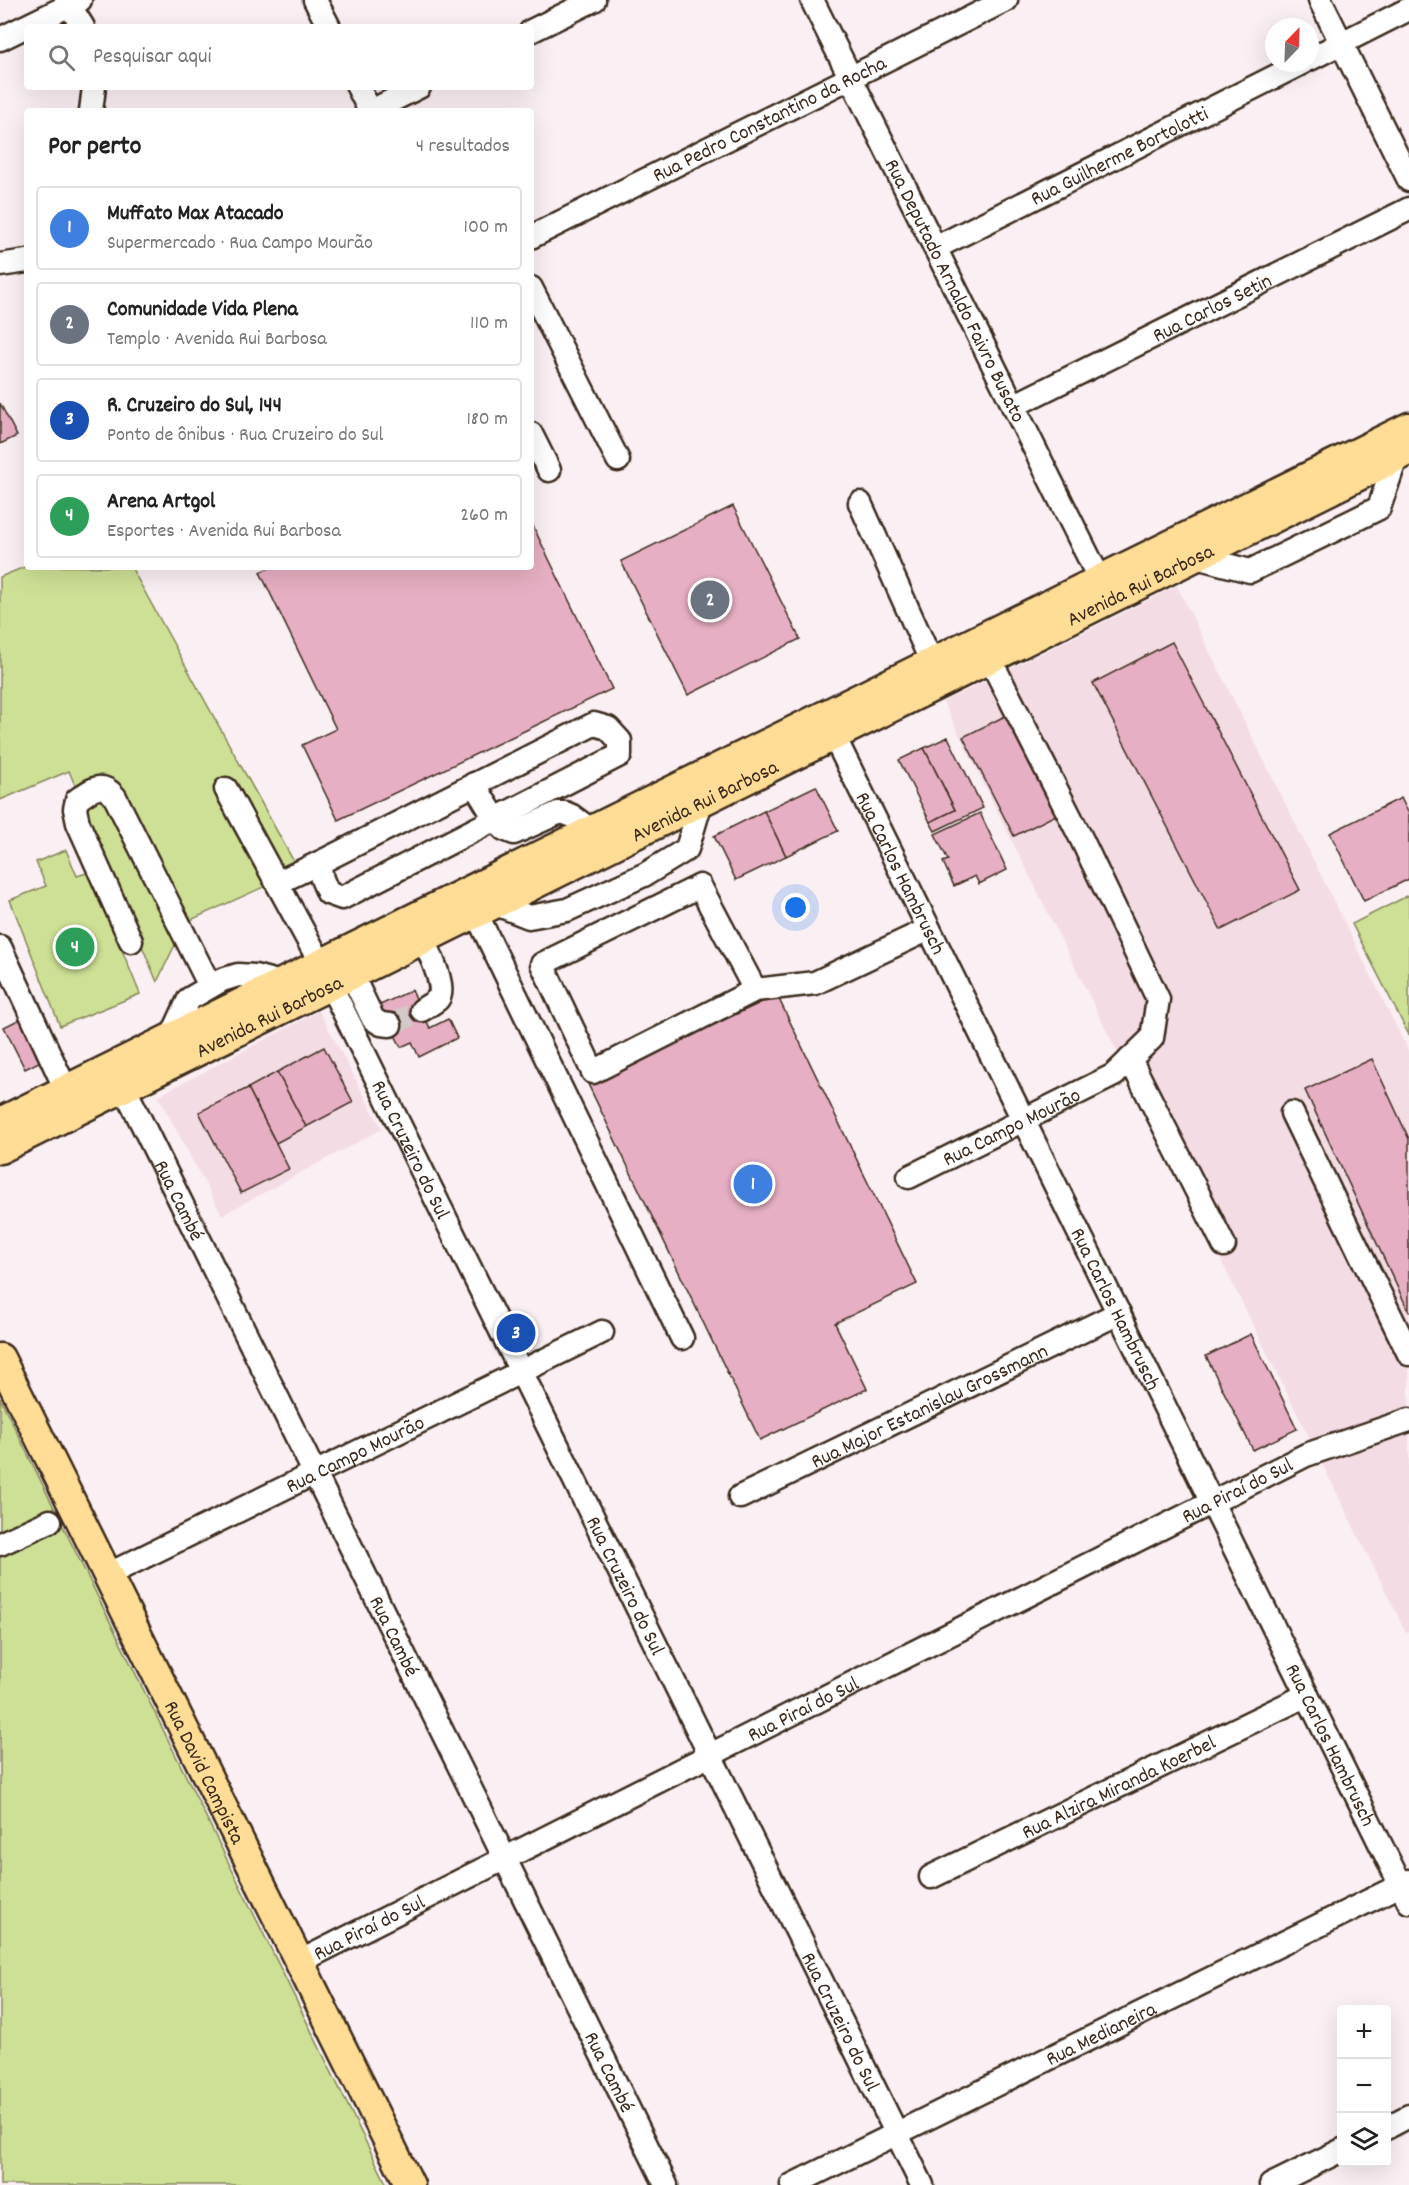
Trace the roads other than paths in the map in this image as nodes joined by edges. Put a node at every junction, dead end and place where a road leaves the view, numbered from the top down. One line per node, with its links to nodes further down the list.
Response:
1 (315, 0): 10 (street)
2 (594, 0): 12 (street)
3 (812, 0): 17 (street, Rua Deputado Arnaldo Faivro Busato)
4 (1006, 0): 17 (street, Rua Pedro Constantino da Rocha)
5 (1320, 0): 14 (street)
6 (71, 2): 8 (street); 9 (street)
7 (1409, 9): 14 (street)
8 (29, 24)
9 (82, 24)
10 (327, 24)
11 (24, 26): 13 (street)
12 (534, 30)
13 (0, 39)
14 (1341, 43): 15 (street); 24 (street)
15 (1319, 54)
16 (1284, 72): 27 (street, Rua Guilherme Bortolotti)
17 (850, 78): 26 (street, Rua Pedro Constantino da Rocha); 27 (street, Rua Deputado Arnaldo Faivro Busato)
18 (94, 90): 21 (street)
19 (360, 90): 22 (street)
20 (413, 90): 23 (street)
21 (91, 108)
22 (369, 108)
23 (377, 108)
24 (1409, 180)
25 (1409, 209): 31 (street, Rua Carlos Setin)
26 (534, 236)
27 (935, 248): 31 (street, Rua Deputado Arnaldo Faivro Busato)
28 (24, 261): 29 (street)
29 (0, 265)
30 (534, 294): 35 (street)
31 (1013, 406): 39 (street, Rua Deputado Arnaldo Faivro Busato)
32 (1409, 427): 39 (main road, Avenida Rui Barbosa)
33 (534, 440): 36 (street)
34 (1402, 454): 38 (main road, Avenida Rui Barbosa); 38 (street)
35 (618, 460)
36 (549, 470)
37 (860, 503): 41 (street)
38 (1196, 557): 40 (main road, Avenida Rui Barbosa)
39 (1100, 580): 41 (main road, Avenida Rui Barbosa)
40 (990, 659): 42 (main road, Avenida Rui Barbosa); 64 (street, Rua Campo Mourão)
41 (932, 663): 42 (main road, Avenida Rui Barbosa)
42 (829, 726): 45 (main road, Avenida Rui Barbosa); 47 (main road, Avenida Rui Barbosa); 53 (street, Rua Carlos Hambrusch)
43 (474, 784): 46 (street); 46 (street); 48 (street)
44 (226, 789): 50 (street)
45 (701, 802): 49 (street); 52 (main road, Avenida Rui Barbosa)
46 (496, 820): 47 (street); 48 (street)
47 (591, 830): 57 (main road, Avenida Rui Barbosa)
48 (319, 863): 50 (street)
49 (646, 874): 51 (street); 52 (street)
50 (277, 883): 57 (street)
51 (662, 905): 60 (street); 60 (street)
52 (486, 908): 54 (main road, Avenida Rui Barbosa); 75 (street)
53 (929, 929): 60 (street); 68 (street, Rua Carlos Hambrusch)
54 (424, 939): 57 (main road, Avenida Rui Barbosa); 61 (street)
55 (131, 941): 59 (street)
56 (0, 947): 66 (street)
57 (335, 975): 58 (main road, Avenida Rui Barbosa); 62 (street); 65 (main road, Avenida Rui Barbosa); 78 (street, Rua Cruzeiro do Sul)
58 (281, 984): 59 (street); 63 (main road, Avenida Rui Barbosa)
59 (210, 986): 63 (street)
60 (755, 990)
61 (422, 1010)
62 (390, 1025)
63 (171, 1038): 66 (main road, Avenida Rui Barbosa)
64 (1122, 1067): 68 (street, Rua Campo Mourão); 72 (street)
65 (124, 1087): 70 (main road, Avenida Rui Barbosa); 80 (street, Rua Cambé)
66 (66, 1090): 69 (main road, Avenida Rui Barbosa)
67 (1292, 1113): 76 (street)
68 (1024, 1120): 71 (street, Rua Campo Mourão); 73 (street, Rua Carlos Hambrusch)
69 (0, 1122)
70 (0, 1149)
71 (909, 1178)
72 (1224, 1245)
73 (1119, 1313): 81 (street, Rua Major Estanislau Grossmann); 82 (street, Rua Carlos Hambrusch)
74 (602, 1332): 78 (street, Rua Campo Mourão)
75 (682, 1338)
76 (1409, 1354)
77 (0, 1358): 85 (main road, Rua David Campista)
78 (521, 1372): 80 (street, Rua Campo Mourão); 87 (street, Rua Cruzeiro do Sul)
79 (1409, 1420): 82 (street, Rua Piraí do Sul)
80 (315, 1473): 85 (street, Rua Campo Mourão); 88 (street, Rua Cambé)
81 (740, 1497)
82 (1212, 1502): 86 (street, Rua Carlos Hambrusch); 87 (street, Rua Piraí do Sul)
83 (50, 1521): 84 (street)
84 (0, 1544)
85 (107, 1575): 91 (main road, Rua David Campista)
86 (1307, 1695): 89 (street, Rua Alzira Miranda Koerbel); 90 (street, Rua Carlos Hambrusch)
87 (710, 1755): 88 (street, Rua Piraí do Sul); 94 (street, Rua Cruzeiro do Sul)
88 (505, 1858): 91 (street, Rua Piraí do Sul); 97 (street, Rua Cambé)
89 (932, 1877)
90 (1406, 1889): 94 (street, Rua Medianeira)
91 (299, 1962): 96 (main road, Rua David Campista)
92 (1409, 2116): 93 (street)
93 (1391, 2125)
94 (897, 2134): 98 (street, Rua Medianeira); 99 (street, Rua Cruzeiro do Sul)
95 (1337, 2152): 100 (street)
96 (410, 2185)
97 (666, 2185)
98 (792, 2185)
99 (922, 2185)
100 (1271, 2185)

